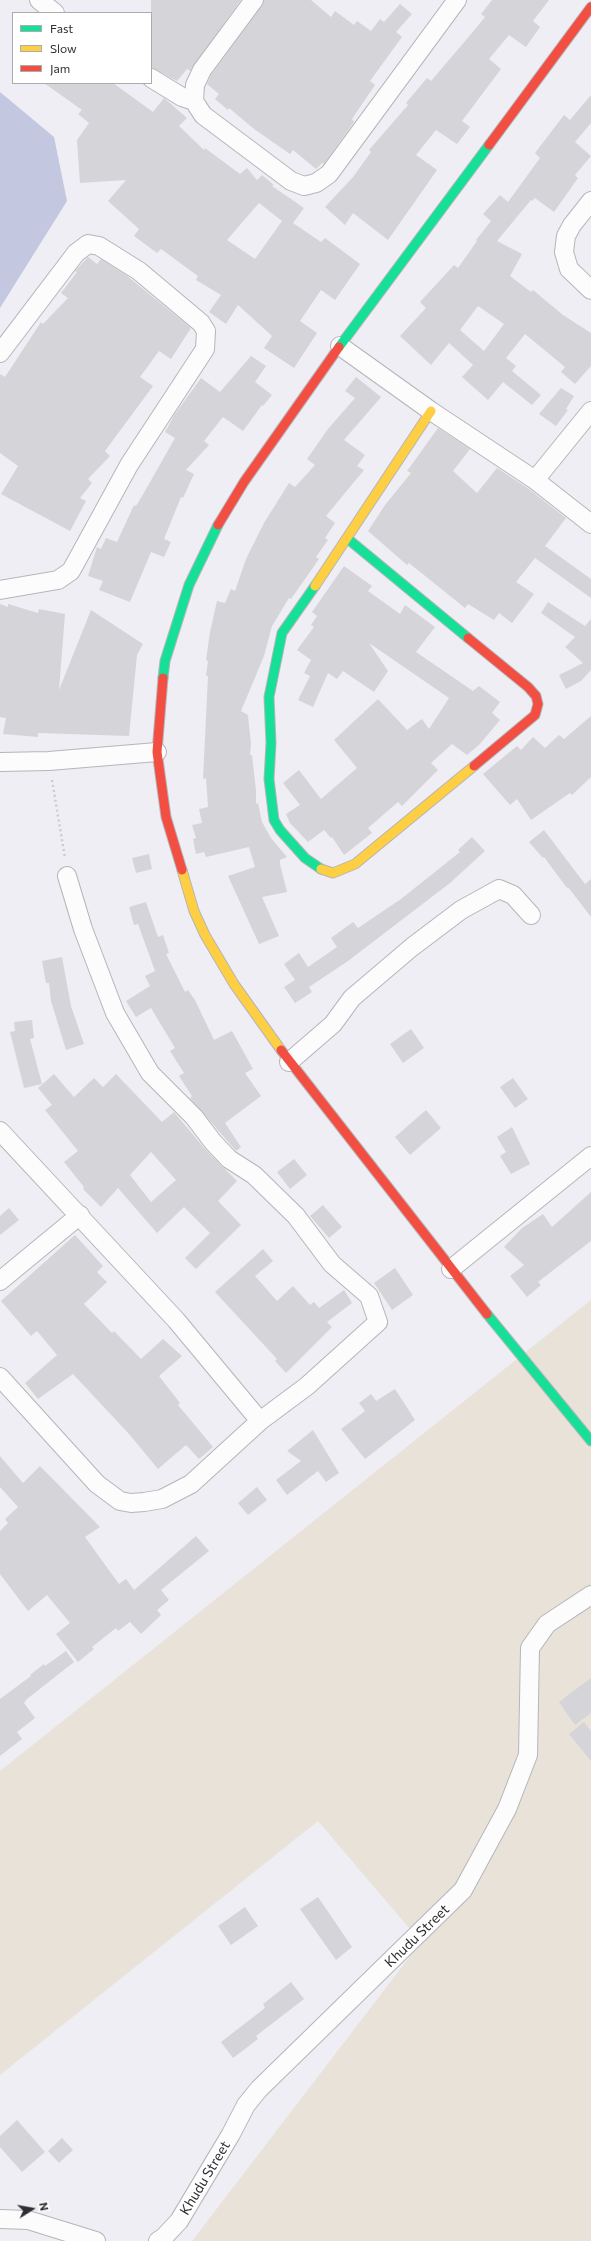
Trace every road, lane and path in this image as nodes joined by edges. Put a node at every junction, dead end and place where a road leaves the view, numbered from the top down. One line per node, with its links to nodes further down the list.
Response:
1 (39, 0): 5 (street)
2 (254, 0): 7 (street)
3 (457, 0): 7 (street)
4 (591, 7): 10 (street)
5 (54, 12)
6 (152, 79): 7 (street)
7 (194, 101)
8 (591, 201): 9 (street)
9 (591, 290)
10 (340, 346): 13 (street); 18 (street)
11 (0, 353): 17 (street)
12 (591, 411): 14 (street)
13 (431, 412): 14 (street); 16 (street)
14 (535, 480): 15 (street)
15 (591, 524)
16 (348, 539): 16 (street)
17 (0, 590)
18 (158, 752): 19 (street); 23 (street)
19 (50, 760): 20 (street); 21 (path)
20 (0, 762)
21 (67, 876): 30 (street)
22 (531, 915): 23 (street)
23 (289, 1062): 27 (street)
24 (0, 1131): 26 (street)
25 (591, 1156): 27 (street)
26 (80, 1215): 28 (street); 30 (street)
27 (451, 1269): 31 (street)
28 (0, 1281)
29 (0, 1377): 30 (street)
30 (260, 1421)
31 (591, 1441)
32 (591, 1595): 35 (street, Khudu Street)
33 (0, 2219): 34 (street)
34 (96, 2241)
35 (158, 2241)

